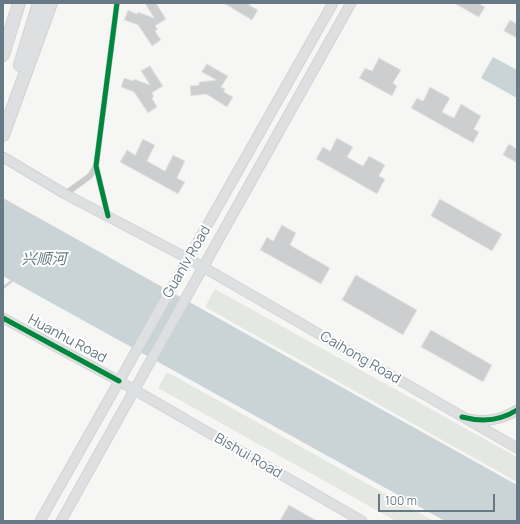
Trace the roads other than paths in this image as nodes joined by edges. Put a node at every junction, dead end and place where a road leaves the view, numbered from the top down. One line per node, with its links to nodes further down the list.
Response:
1 (19, 3): 7 (highway)
2 (39, 3): 8 (highway)
3 (51, 3): 9 (highway)
4 (117, 3): 11 (street)
5 (333, 3): 14 (main road, Guanlv Road)
6 (351, 3): 15 (main road, Guanlv Road)
7 (3, 55)
8 (3, 121)
9 (3, 134)
10 (3, 157): 12 (main road)
11 (96, 166): 12 (street); 13 (street)
12 (65, 194): 13 (main road)
13 (108, 216): 14 (main road)
14 (190, 259): 15 (main road, Caihong Road); 17 (main road, Guanlv Road)
15 (204, 267): 18 (main road, Guanlv Road); 20 (main road, Caihong Road)
16 (3, 318): 17 (main road, Huanhu Road)
17 (119, 381): 18 (main road, Huanhu Road); 22 (main road, Guanlv Road)
18 (134, 390): 23 (main road, Guanlv Road); 24 (main road, Bishui Road)
19 (517, 410): 20 (main road)
20 (462, 417): 21 (main road, Caihong Road)
21 (517, 448)
22 (40, 521)
23 (61, 521)
24 (362, 521)

